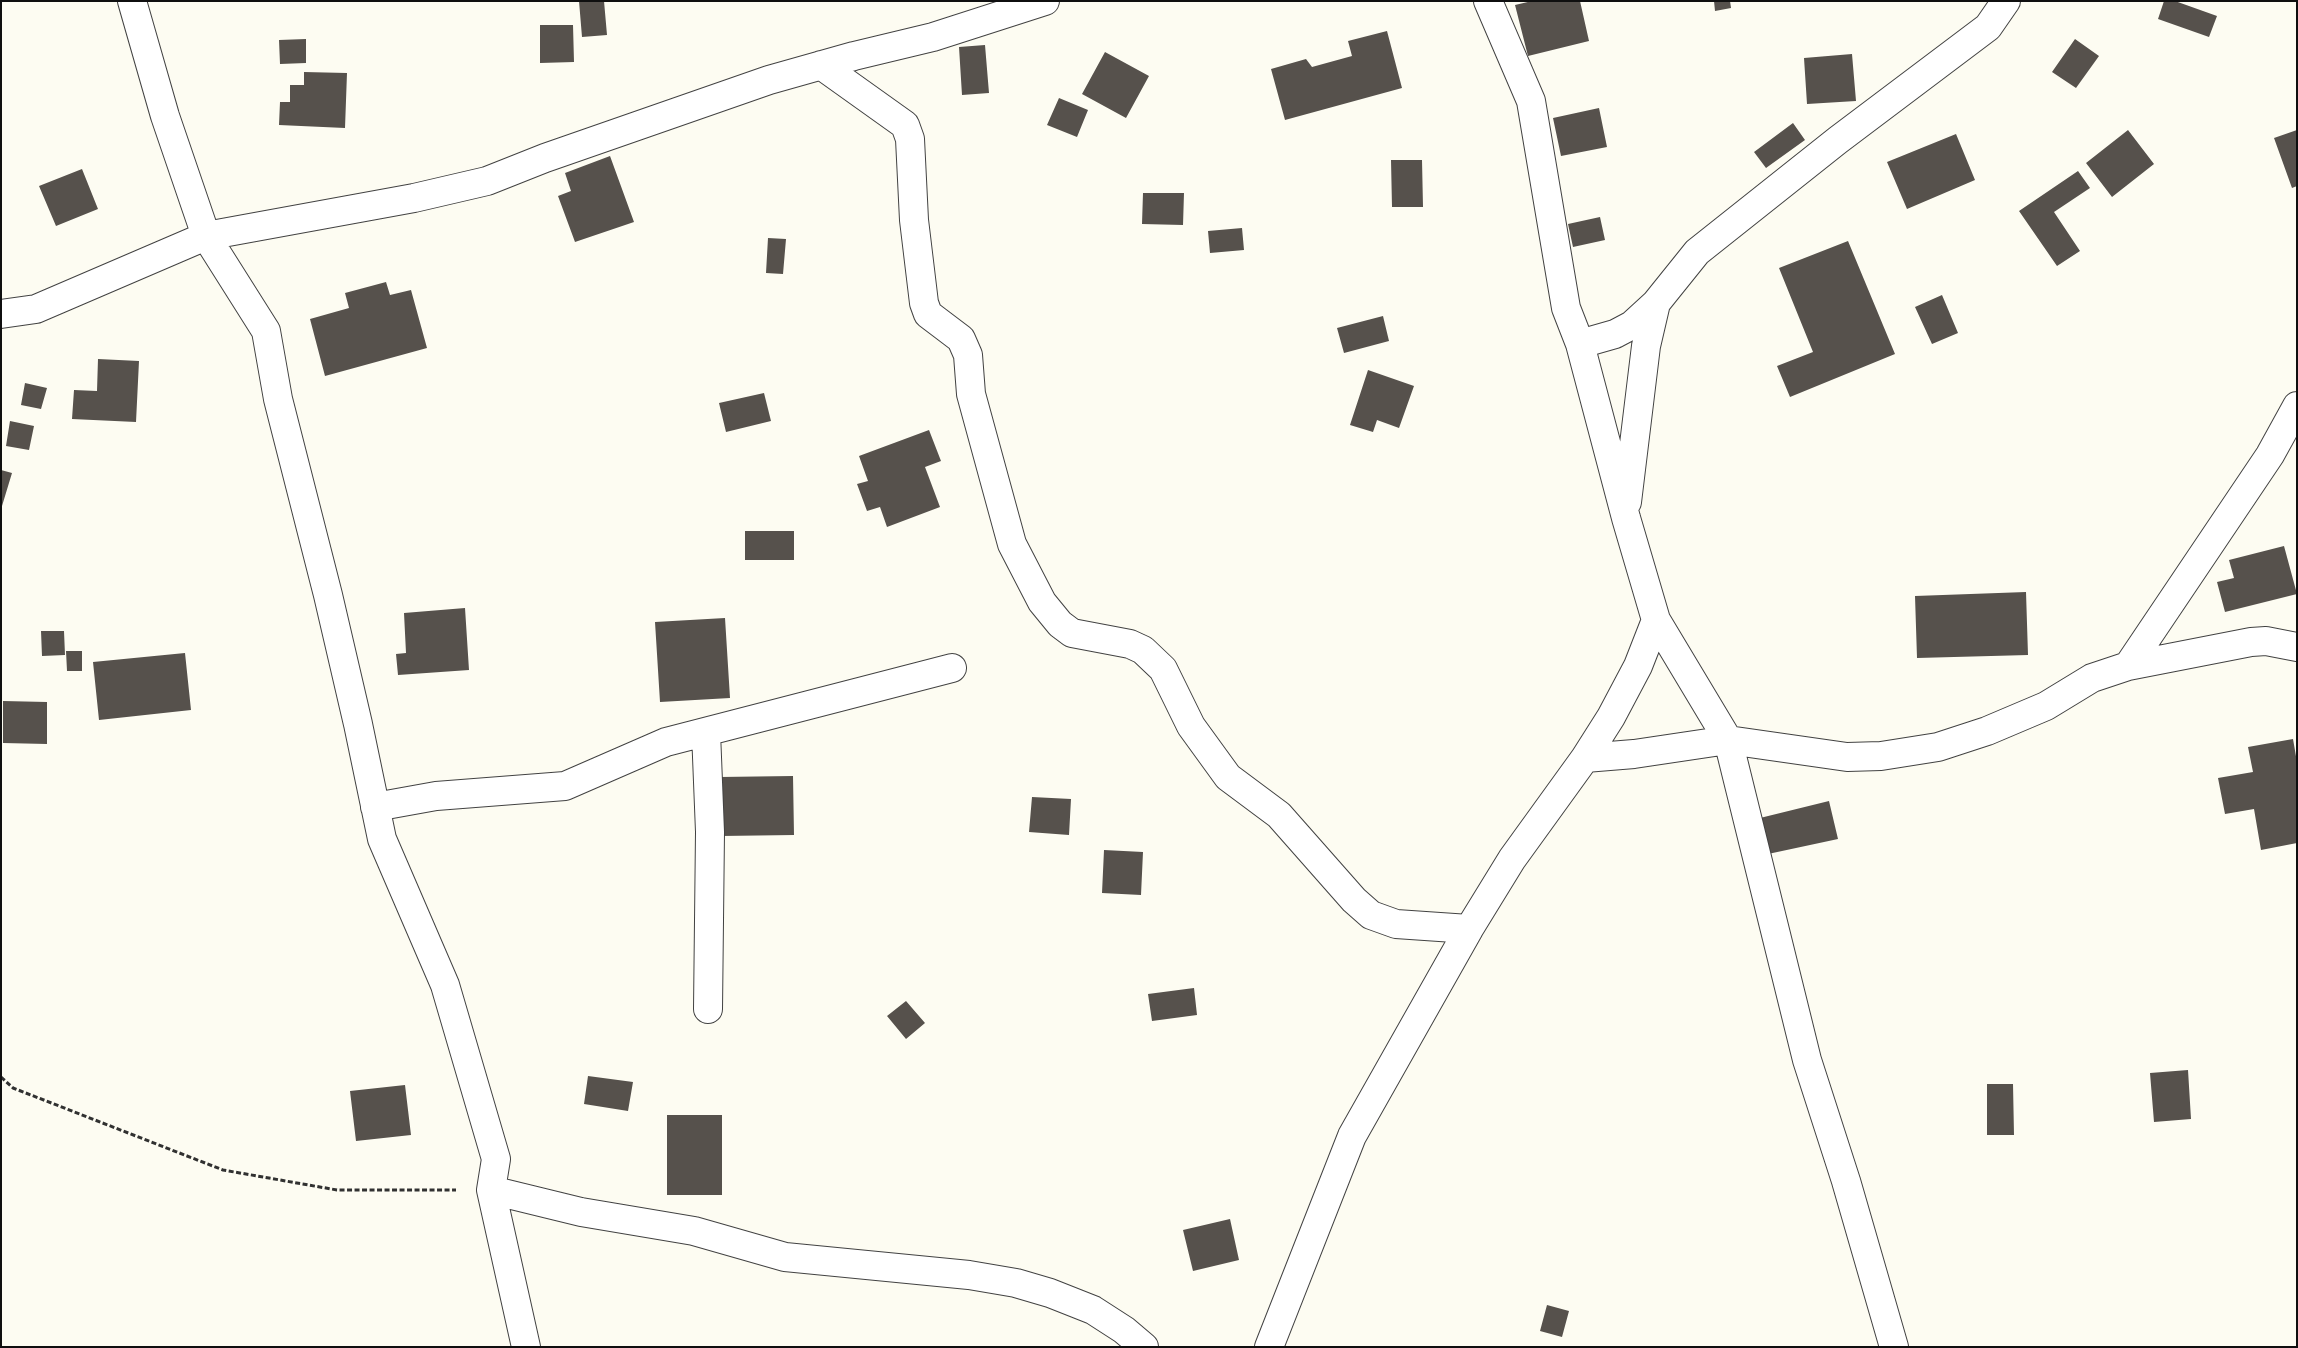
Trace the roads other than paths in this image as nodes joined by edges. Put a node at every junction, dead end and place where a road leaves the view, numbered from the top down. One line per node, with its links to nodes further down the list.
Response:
1 (132, 1): 6 (street)
2 (1045, 1): 5 (street)
3 (1488, 1): 9 (street)
4 (2006, 1): 7 (street)
5 (821, 65): 6 (street); 20 (street)
6 (206, 236): 8 (street); 19 (street)
7 (1656, 303): 9 (street); 11 (street)
8 (1, 314)
9 (1580, 344): 11 (street)
10 (2297, 406): 14 (street)
11 (1626, 518): 12 (street)
12 (1656, 620): 17 (street); 18 (street)
13 (2297, 647): 14 (street)
14 (2128, 666): 17 (street)
15 (952, 668): 16 (street)
16 (706, 732): 19 (street); 21 (street)
17 (1728, 740): 18 (street); 26 (street)
18 (1585, 758): 20 (street)
19 (375, 807): 22 (street)
20 (1468, 929): 25 (street)
21 (708, 1009)
22 (491, 1190): 23 (street); 24 (street)
23 (526, 1347)
24 (1144, 1347)
25 (1269, 1347)
26 (1894, 1347)

